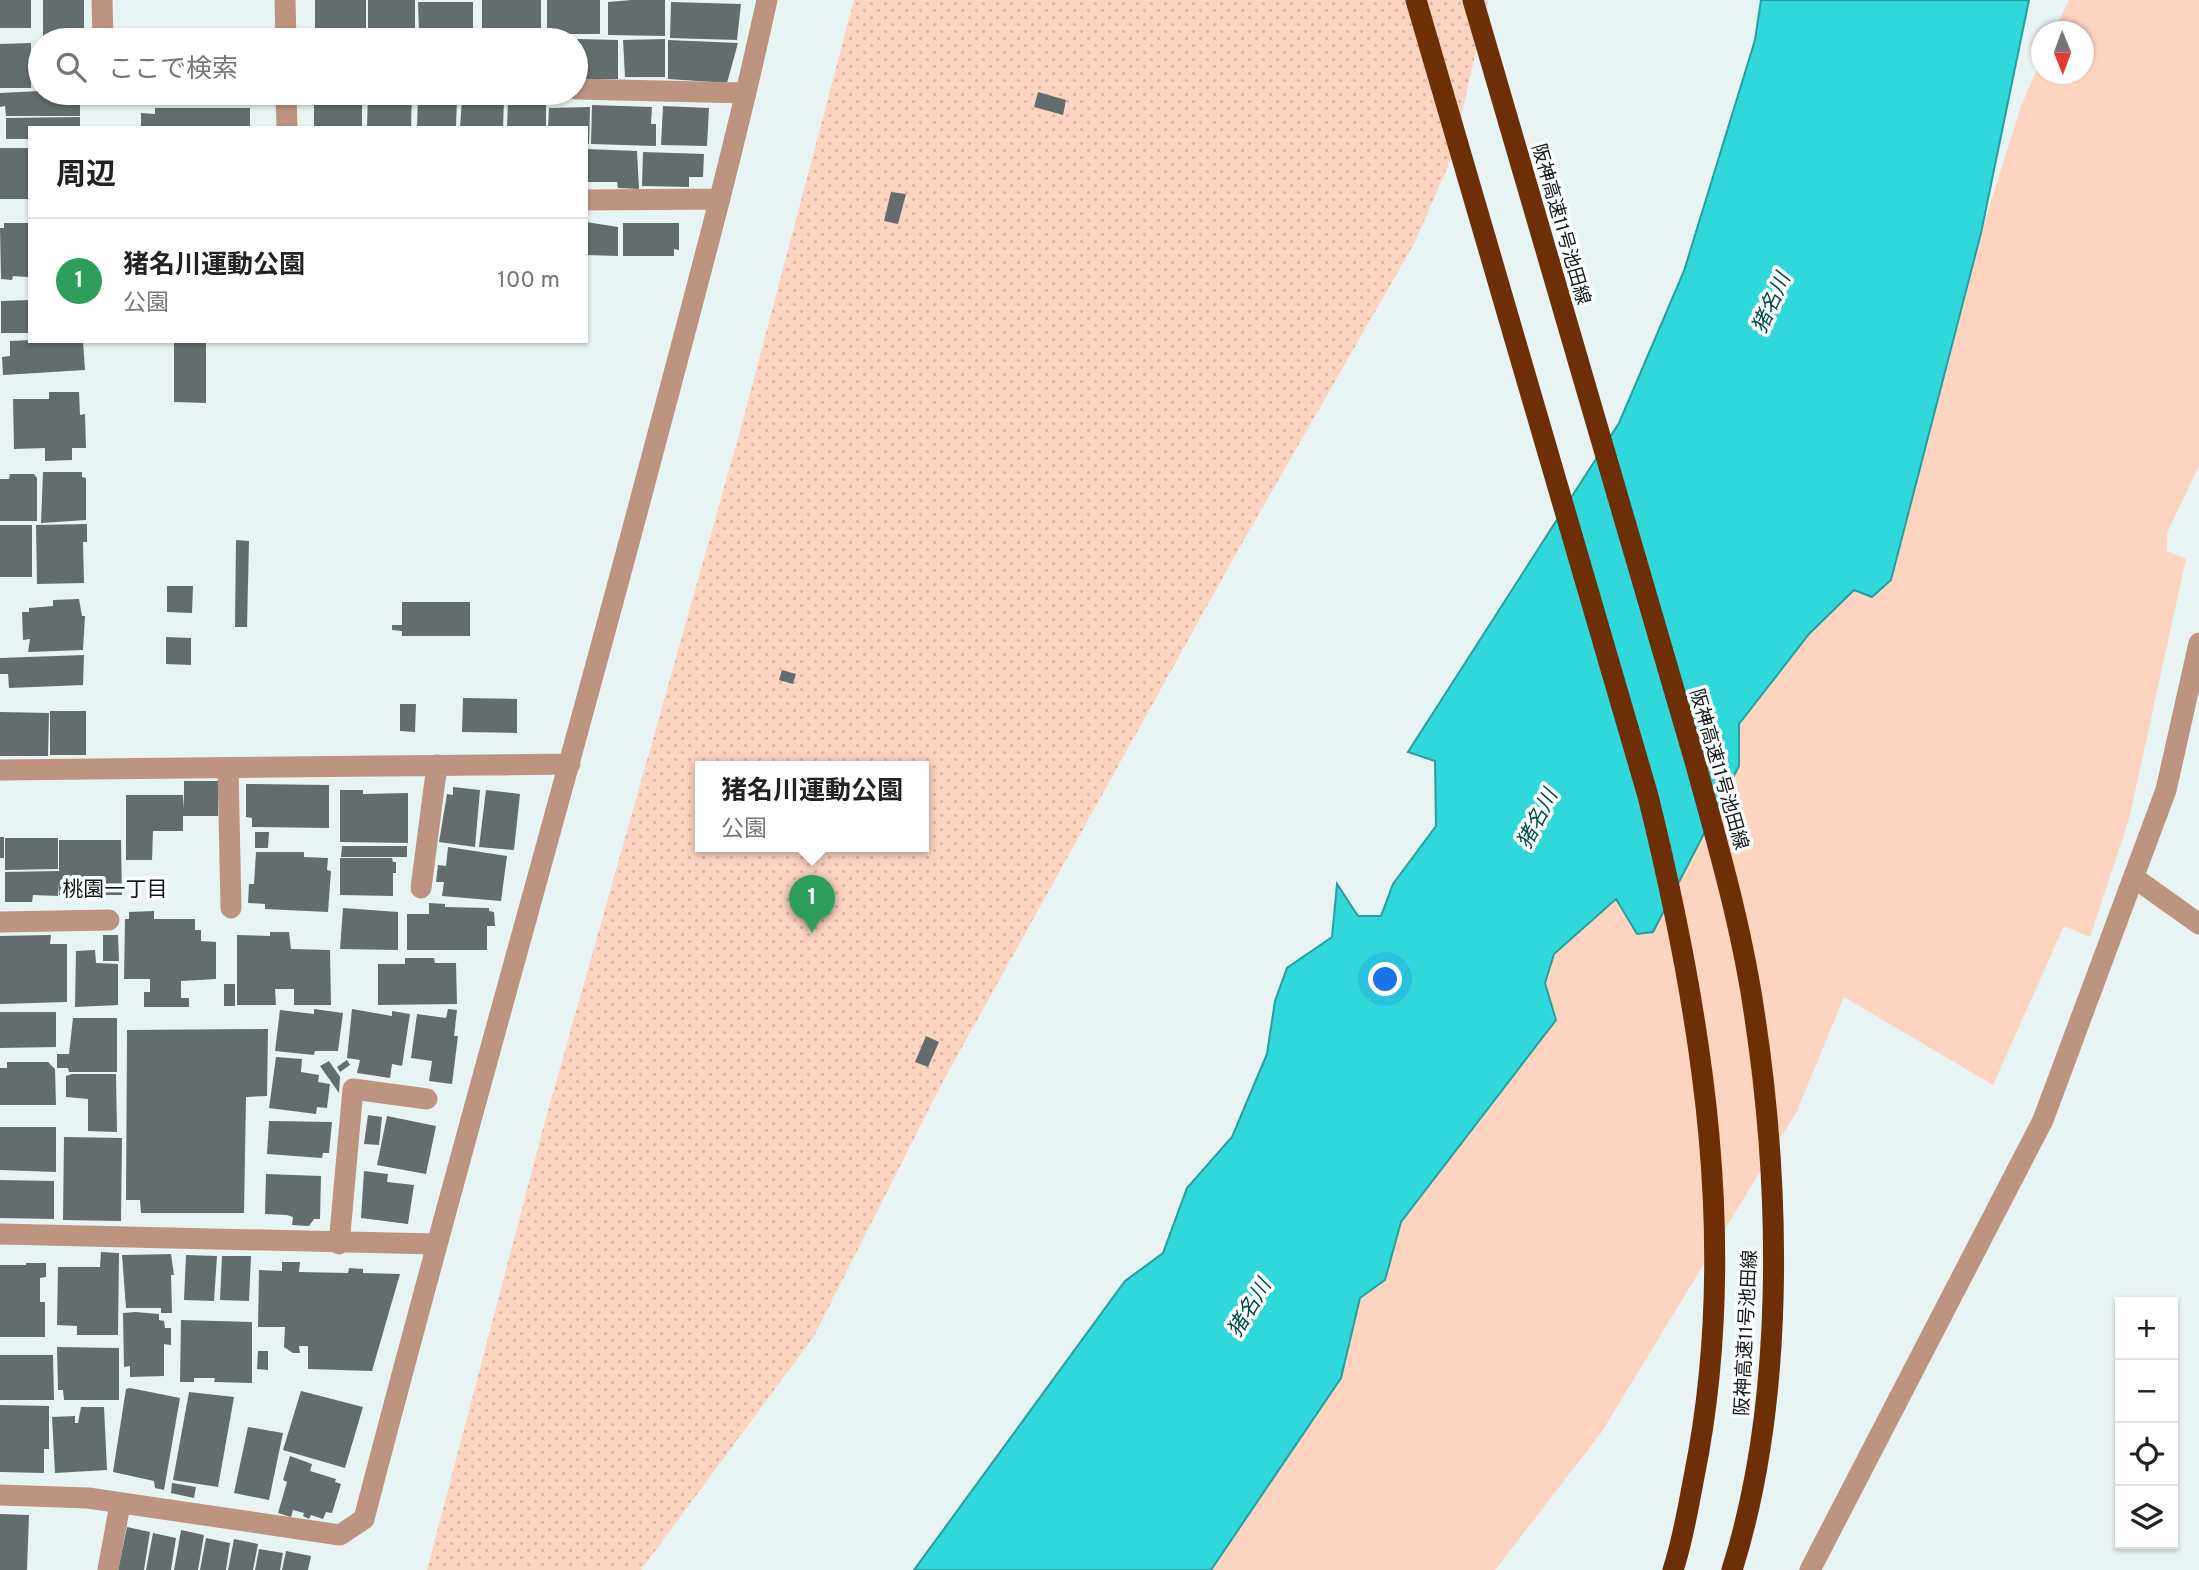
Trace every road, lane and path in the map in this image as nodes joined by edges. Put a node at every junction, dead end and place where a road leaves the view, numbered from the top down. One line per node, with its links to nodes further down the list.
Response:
1 (102, 0): 6 (street)
2 (285, 0): 7 (street)
3 (767, 0): 9 (street)
4 (1416, 0): 32 (highway, 阪神高速11号池田線)
5 (1473, 0): 33 (highway, 阪神高速11号池田線)
6 (103, 28)
7 (286, 28)
8 (588, 89): 9 (street)
9 (746, 93): 13 (street)
10 (286, 105): 11 (street)
11 (287, 126)
12 (588, 200): 13 (street)
13 (720, 200): 15 (street)
14 (2199, 643): 19 (street)
15 (570, 764): 16 (street); 28 (street)
16 (437, 765): 17 (street); 20 (street)
17 (228, 768): 18 (street); 21 (street)
18 (0, 770)
19 (2136, 879): 24 (street); 34 (street)
20 (421, 888)
21 (230, 908)
22 (109, 920): 23 (street)
23 (0, 922)
24 (2199, 924)
25 (427, 1100): 27 (street)
26 (0, 1234): 27 (street)
27 (339, 1244): 28 (street)
28 (435, 1244): 30 (street)
29 (0, 1495): 30 (street)
30 (120, 1504): 31 (street)
31 (108, 1570)
32 (1673, 1570)
33 (1732, 1570)
34 (1810, 1570)

